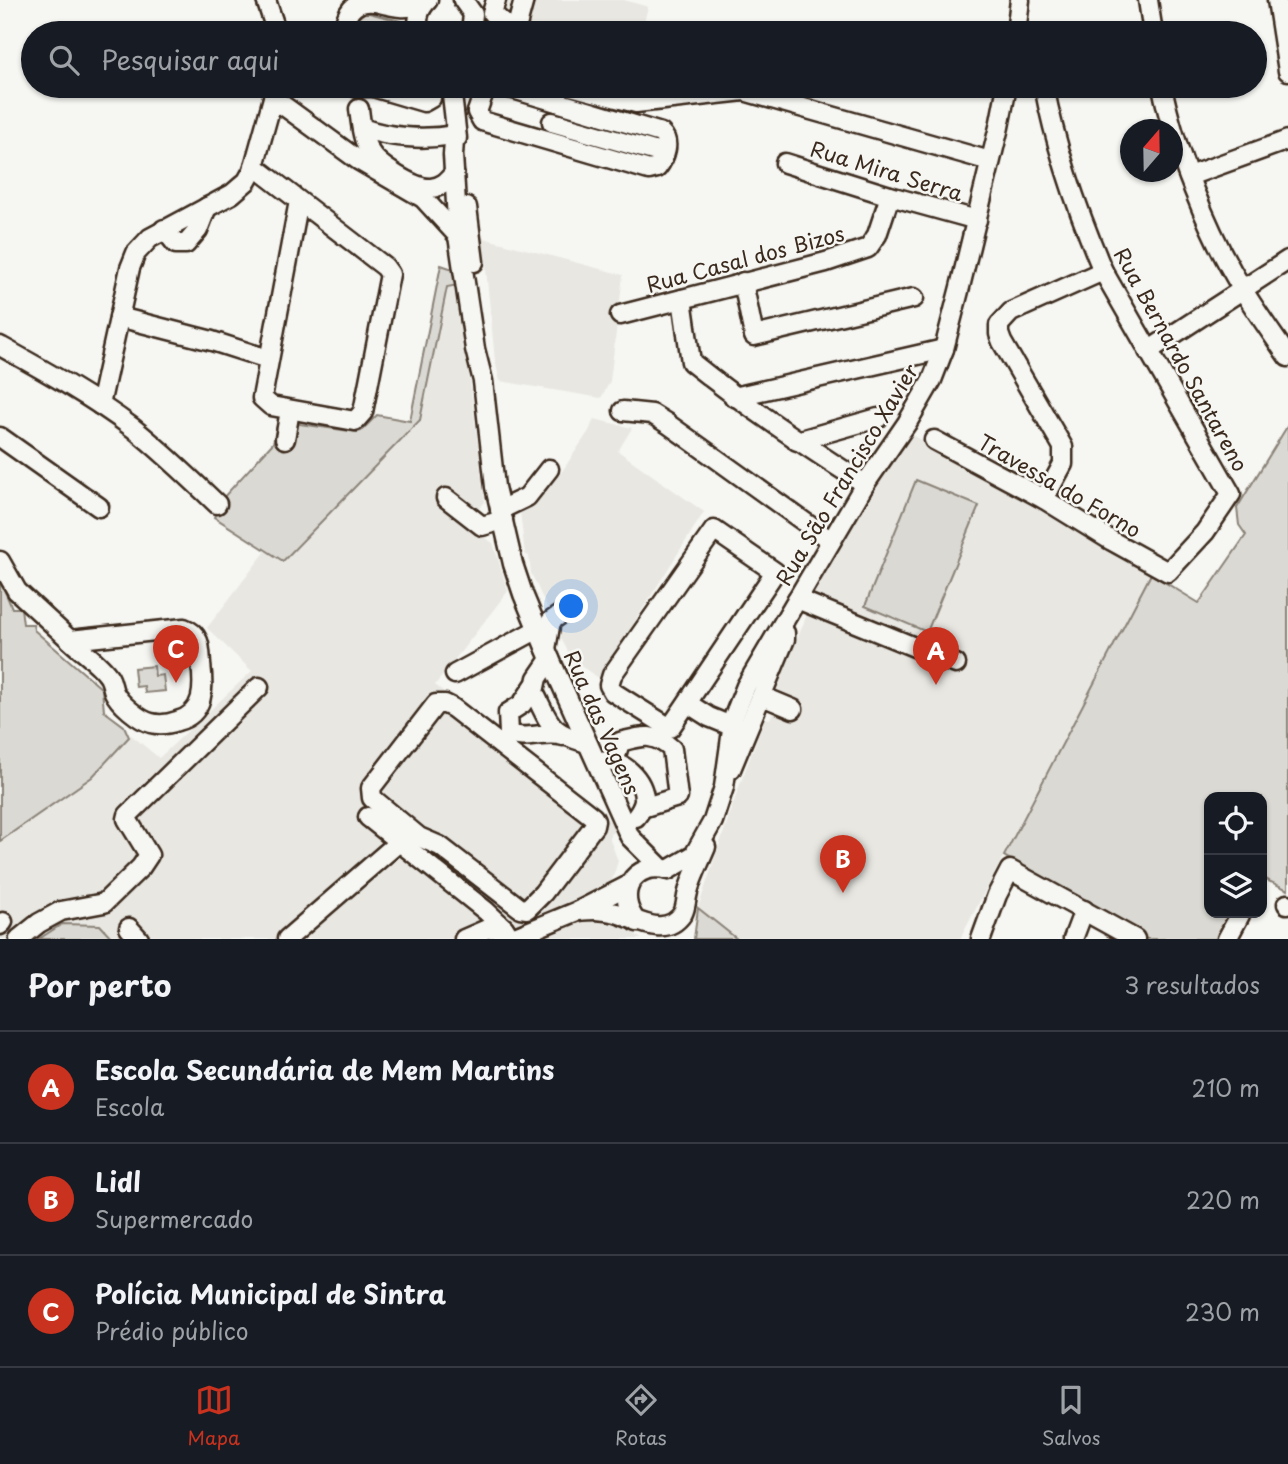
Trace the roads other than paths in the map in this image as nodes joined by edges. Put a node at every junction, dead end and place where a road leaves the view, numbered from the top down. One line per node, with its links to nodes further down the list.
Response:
1 (267, 0): 12 (street)
2 (341, 0): 13 (street)
3 (463, 0): 17 (street)
4 (496, 0): 18 (street)
5 (524, 0): 19 (street)
6 (1020, 0): 20 (street)
7 (1148, 0): 21 (street)
8 (1277, 0): 22 (street)
9 (372, 1): 11 (street); 14 (street)
10 (427, 1): 11 (street); 16 (street)
11 (398, 8): 15 (street)
12 (273, 21)
13 (345, 21)
14 (347, 21)
15 (410, 21)
16 (419, 21)
17 (474, 21)
18 (501, 21)
19 (518, 21)
20 (1017, 21)
21 (1151, 21)
22 (1288, 71)
23 (273, 98): 51 (street)
24 (282, 98): 44 (street)
25 (357, 98): 39 (street)
26 (410, 98): 27 (street)
27 (431, 98)
28 (452, 98): 43 (street)
29 (481, 98): 47 (street)
30 (544, 98): 38 (street)
31 (609, 98): 40 (street)
32 (626, 98): 33 (street)
33 (681, 98)
34 (769, 98): 49 (street)
35 (1004, 98): 49 (street, Rua São Francisco Xavier)
36 (1046, 98): 59 (street, Rua Bernardo Santareno)
37 (1166, 98): 53 (street)
38 (558, 102): 40 (street); 41 (street)
39 (359, 109): 42 (street); 44 (street)
40 (604, 116): 45 (street); 48 (street)
41 (552, 122): 45 (street); 47 (street)
42 (362, 128): 43 (street); 52 (street)
43 (455, 131): 52 (street); 57 (street)
44 (320, 132): 57 (street)
45 (597, 135): 48 (street)
46 (1288, 139): 53 (street)
47 (547, 141): 48 (street)
48 (664, 154)
49 (990, 161): 56 (street, Rua São Francisco Xavier)
50 (785, 163): 54 (street, Rua Mira Serra)
51 (254, 166): 55 (street); 65 (street)
52 (454, 173): 57 (street)
53 (1189, 176): 61 (street)
54 (890, 196): 56 (street, Rua Mira Serra); 60 (street, Rua Casal dos Bizos)
55 (299, 201): 72 (street); 75 (street)
56 (976, 220): 69 (street, Rua São Francisco Xavier)
57 (465, 240): 88 (street, Rua das Vagens)
58 (1288, 260): 61 (street)
59 (1103, 271): 70 (street, Rua Bernardo Santareno); 85 (street)
60 (743, 282): 62 (street); 63 (street, Rua Casal dos Bizos)
61 (1242, 288): 66 (street); 70 (street)
62 (914, 298)
63 (682, 299): 64 (street, Rua Casal dos Bizos); 73 (street)
64 (620, 315)
65 (119, 317): 72 (street); 74 (street)
66 (1268, 328): 67 (street); 71 (street)
67 (1288, 337)
68 (0, 346): 74 (street)
69 (944, 349): 73 (street); 83 (street, Rua São Francisco Xavier)
70 (1148, 351): 91 (street, Rua Bernardo Santareno)
71 (1288, 357)
72 (268, 359): 75 (street)
73 (734, 397): 81 (street)
74 (100, 405): 86 (street)
75 (290, 410): 79 (street)
76 (623, 411): 89 (street)
77 (878, 418): 81 (street)
78 (0, 437): 87 (street)
79 (285, 439)
80 (934, 440): 85 (street, Travessa do Forno)
81 (797, 441): 83 (street)
82 (549, 469): 88 (street)
83 (864, 484): 89 (street, Rua São Francisco Xavier)
84 (446, 498): 88 (street)
85 (1044, 499): 91 (street, Travessa do Forno)
86 (217, 504)
87 (99, 507)
88 (501, 515): 93 (street, Rua das Vagens)
89 (831, 541): 92 (street, Rua São Francisco Xavier)
90 (0, 561): 96 (street)
91 (1162, 570)
92 (797, 599): 94 (street, Rua São Francisco Xavier); 98 (street)
93 (527, 605): 95 (street, Rua das Vagens); 97 (street)
94 (784, 621): 102 (street); 105 (street, Rua São Francisco Xavier)
95 (538, 629): 97 (street, Rua das Vagens); 99 (street)
96 (70, 640): 96 (street)
97 (548, 654): 100 (street); 107 (street, Rua das Vagens)
98 (956, 664)
99 (455, 674)
100 (534, 686): 106 (street); 106 (street)
101 (259, 687): 126 (street)
102 (762, 696): 104 (street); 109 (street)
103 (687, 703): 103 (street); 105 (street)
104 (793, 709)
105 (731, 726): 109 (street, Rua São Francisco Xavier)
106 (563, 736): 107 (street)
107 (587, 743): 108 (street, Rua das Vagens)
108 (604, 762): 110 (street); 110 (street); 113 (street, Rua das Vagens)
109 (726, 779): 112 (street, Rua São Francisco Xavier)
110 (642, 808): 113 (street)
111 (368, 817): 114 (street)
112 (708, 833): 115 (street, Rua São Francisco Xavier); 118 (street, Rua São Francisco Xavier)
113 (628, 834): 115 (street, Rua das Vagens); 116 (street, Rua das Vagens)
114 (399, 842): 124 (street); 127 (street)
115 (665, 869): 116 (street); 118 (street)
116 (631, 882): 120 (street); 123 (street)
117 (543, 893): 117 (street); 120 (street)
118 (687, 894): 121 (street)
119 (1084, 910): 125 (street); 130 (street); 131 (street)
120 (575, 912): 123 (street); 124 (street)
121 (681, 915): 123 (street); 129 (street)
122 (1238, 918): 132 (street)
123 (646, 929)
124 (508, 935): 128 (street)
125 (1132, 938)
126 (19, 939)
127 (287, 939)
128 (464, 939)
129 (678, 939)
130 (981, 939)
131 (1073, 939)
132 (1227, 939)

